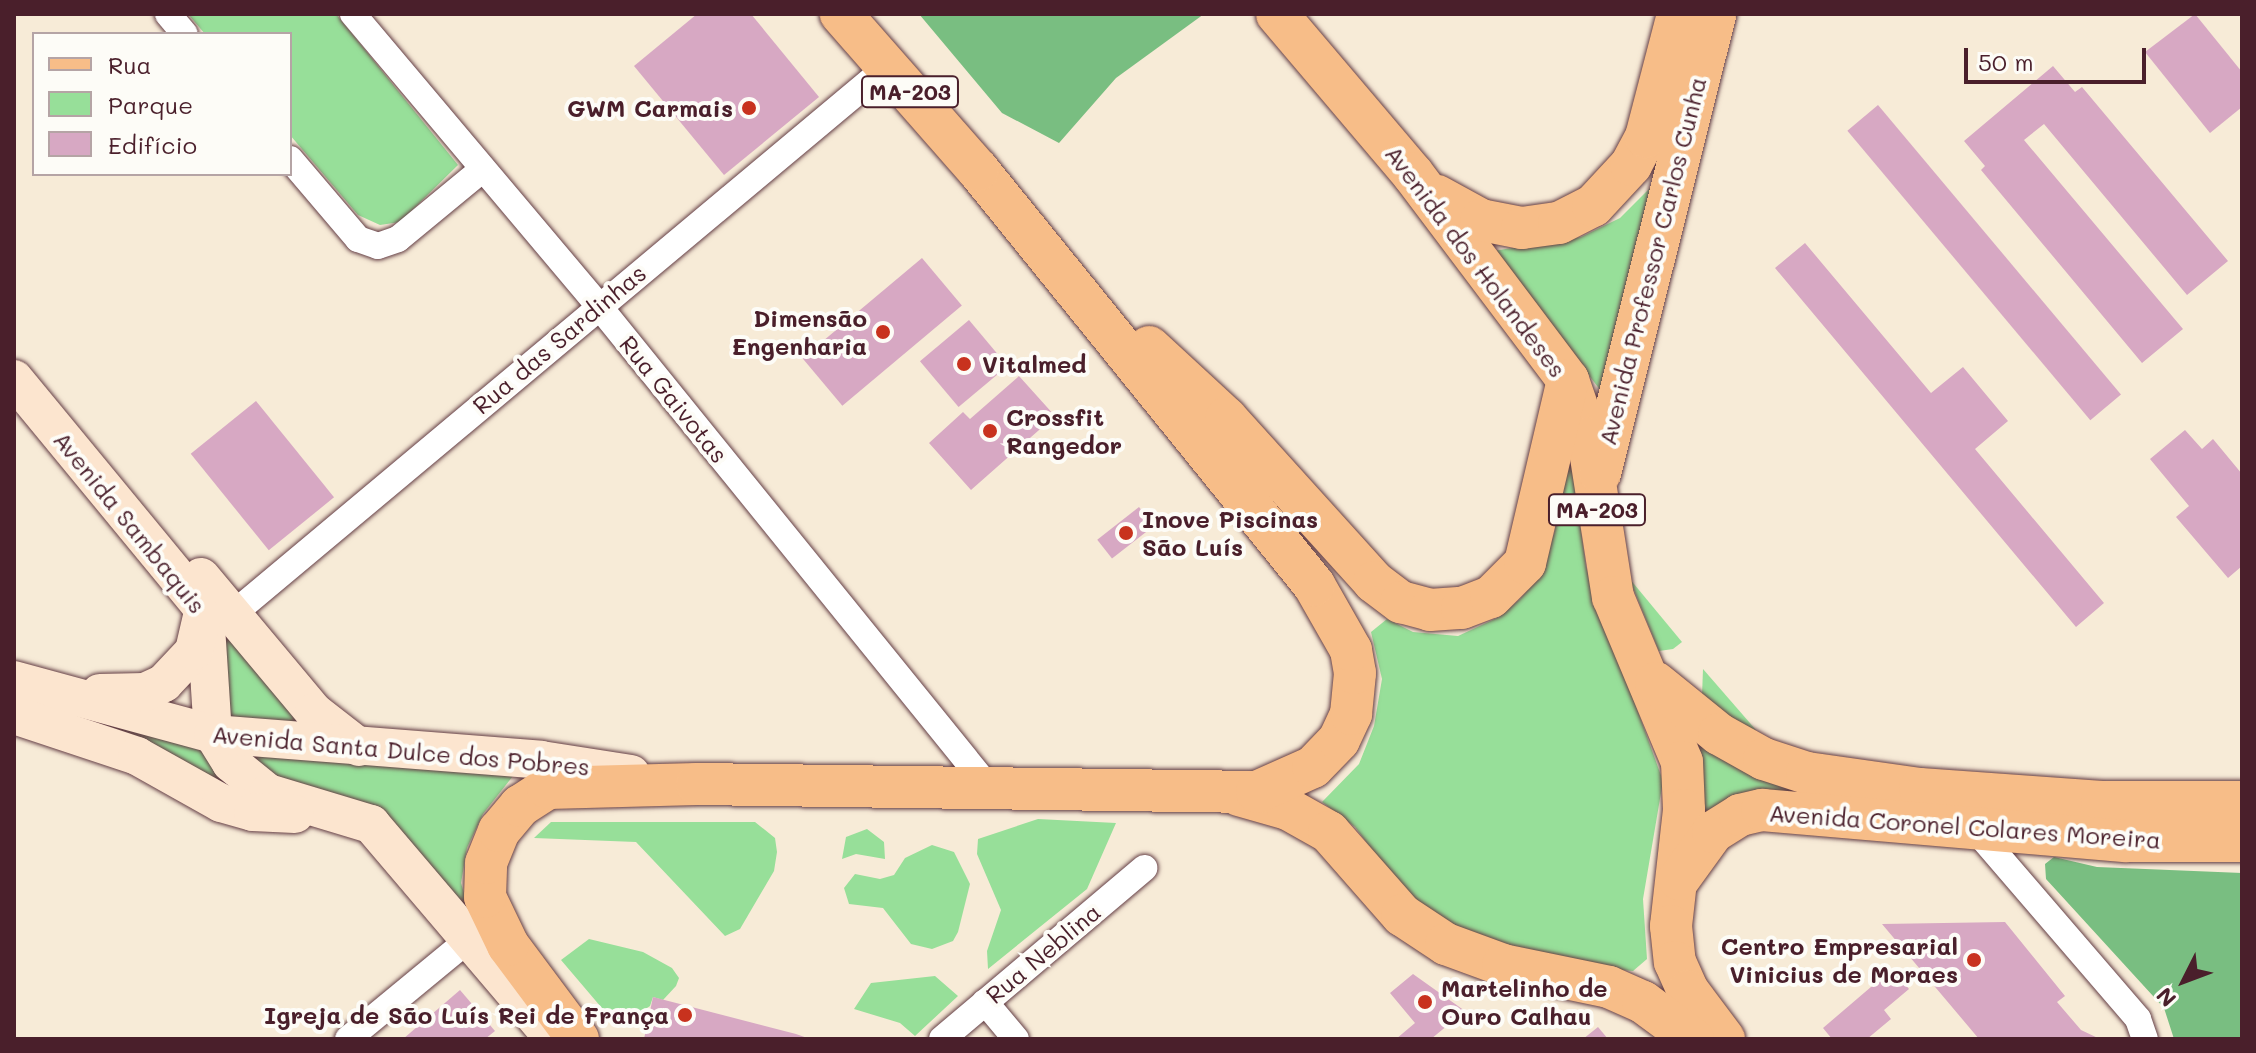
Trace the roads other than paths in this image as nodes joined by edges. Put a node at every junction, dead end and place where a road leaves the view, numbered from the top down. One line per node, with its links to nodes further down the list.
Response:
1 (168, 14): 8 (street)
2 (353, 14): 11 (street, Rua Gaivotas)
3 (841, 14): 9 (main road, MA-203)
4 (869, 14): 12 (main road)
5 (1277, 14): 13 (main road, Avenida dos Holandeses / MA-203)
6 (1678, 14): 13 (main road, Avenida Professor Carlos Cunha)
7 (1715, 14): 19 (main road, Avenida Professor Carlos Cunha)
8 (183, 32)
9 (887, 67): 12 (main road, MA-203); 15 (street, Rua das Sardinhas)
10 (292, 161): 11 (street)
11 (483, 169): 15 (street, Rua Gaivotas)
12 (978, 170): 14 (main road, MA-203)
13 (1412, 173): 18 (main road, Avenida dos Holandeses / MA-203)
14 (1050, 258): 18 (main road); 31 (main road, MA-203)
15 (598, 305): 21 (street, Rua das Sardinhas); 30 (street, Rua Gaivotas)
16 (14, 351): 21 (main road, Avenida Sambaquis)
17 (14, 379): 20 (main road, Avenida Sambaquis)
18 (1568, 380): 19 (main road, Avenida dos Holandeses / MA-203)
19 (1597, 510): 22 (main road, Avenida dos Holandeses / MA-203)
20 (197, 599): 24 (main road); 26 (main road, Avenida Sambaquis)
21 (233, 614): 28 (main road, Avenida Sambaquis)
22 (1633, 654): 32 (main road, Avenida Coronel Colares Moreira); 37 (main road, Avenida dos Holandeses / MA-203)
23 (14, 680): 24 (main road, Avenida Santa Dulce dos Pobres)
24 (57, 710): 25 (main road, Avenida Santa Dulce dos Pobres); 26 (main road, Avenida Santa Dulce dos Pobres); 27 (street); 33 (main road, Avenida Santa Dulce dos Pobres)
25 (14, 715)
26 (213, 734): 28 (main road, Avenida Santa Dulce dos Pobres); 33 (main road)
27 (14, 739)
28 (359, 747): 29 (main road, Avenida Santa Dulce dos Pobres)
29 (697, 784): 30 (main road, Avenida Santa Dulce dos Pobres); 42 (main road, Avenida Santa Dulce dos Pobres)
30 (990, 789): 31 (main road, Avenida Santa Dulce dos Pobres)
31 (1233, 793): 45 (main road)
32 (2242, 802)
33 (349, 814): 38 (main road)
34 (1973, 827): 35 (main road, Avenida Coronel Colares Moreira); 37 (main road, Avenida Coronel Colares Moreira); 47 (street)
35 (2242, 841)
36 (1144, 868): 39 (street, Rua Neblina)
37 (1675, 887): 46 (main road, Avenida dos Holandeses / MA-203)
38 (468, 940): 40 (street); 41 (main road)
39 (985, 1002): 43 (street, Rua Neblina); 44 (street)
40 (348, 1039)
41 (554, 1039)
42 (578, 1039)
43 (942, 1039)
44 (1016, 1039)
45 (1693, 1039)
46 (1724, 1039)
47 (2145, 1039)

